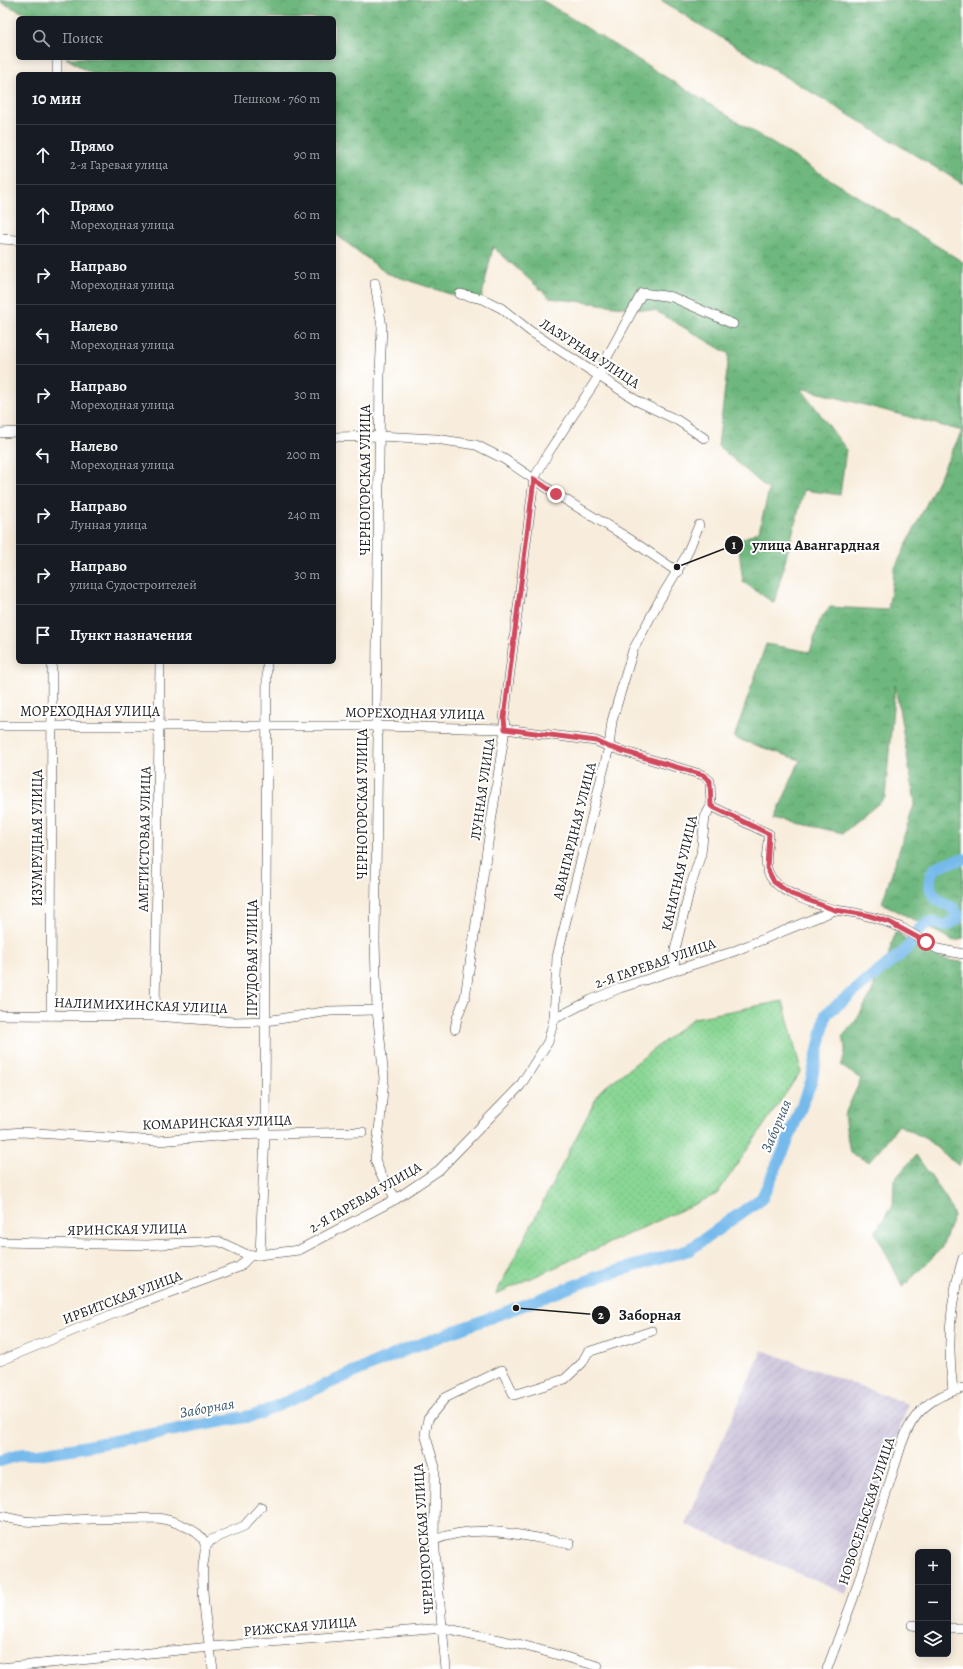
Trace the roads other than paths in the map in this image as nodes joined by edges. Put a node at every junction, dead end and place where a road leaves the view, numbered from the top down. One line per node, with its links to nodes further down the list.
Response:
1 (57, 60): 2 (street)
2 (57, 72)
3 (0, 239): 4 (street)
4 (16, 240)
5 (375, 283): 11 (street, ЧЕРНОГОРСКАЯ УЛИЦА)
6 (460, 294): 8 (street, ЛАЗУРНАЯ УЛИЦА)
7 (733, 324): 8 (street)
8 (599, 376): 13 (street, ЛАЗУРНАЯ УЛИЦА); 14 (street)
9 (16, 432): 10 (street)
10 (0, 433)
11 (379, 436): 12 (street); 14 (street); 23 (street, ЧЕРНОГОРСКАЯ УЛИЦА)
12 (336, 437)
13 (704, 438)
14 (534, 479): 16 (street); 25 (street, ЛУННАЯ УЛИЦА)
15 (699, 525): 16 (street, АВАНГАРДНАЯ УЛИЦА)
16 (678, 572): 26 (street, АВАНГАРДНАЯ УЛИЦА)
17 (52, 664): 20 (street, ИЗУМРУДНАЯ УЛИЦА)
18 (160, 664): 21 (street, АМЕТИСТОВАЯ УЛИЦА)
19 (267, 664): 24 (street, ПРУДОВАЯ УЛИЦА)
20 (51, 725): 21 (street, МОРЕХОДНАЯ УЛИЦА); 22 (street, МОРЕХОДНАЯ УЛИЦА); 33 (street, ИЗУМРУДНАЯ УЛИЦА)
21 (160, 725): 24 (street, МОРЕХОДНАЯ УЛИЦА); 34 (street, АМЕТИСТОВАЯ УЛИЦА)
22 (0, 726)
23 (376, 726): 24 (street, МОРЕХОДНАЯ УЛИЦА); 25 (street, МОРЕХОДНАЯ УЛИЦА); 31 (street, ЧЕРНОГОРСКАЯ УЛИЦА)
24 (267, 727): 36 (street, ПРУДОВАЯ УЛИЦА)
25 (505, 729): 26 (street, МОРЕХОДНАЯ УЛИЦА); 37 (street, ЛУННАЯ УЛИЦА)
26 (609, 747): 27 (street, МОРЕХОДНАЯ УЛИЦА); 35 (street, АВАНГАРДНАЯ УЛИЦА)
27 (711, 806): 28 (street); 30 (street, КАНАТНАЯ УЛИЦА)
28 (835, 910): 29 (street); 30 (street, 2-Я ГАРЕВАЯ УЛИЦА)
29 (963, 954)
30 (674, 971): 35 (street, 2-Я ГАРЕВАЯ УЛИЦА)
31 (377, 1010): 36 (street, НАЛИМИХИНСКАЯ УЛИЦА); 41 (street, ЧЕРНОГОРСКАЯ УЛИЦА)
32 (0, 1015): 33 (street, НАЛИМИХИНСКАЯ УЛИЦА)
33 (51, 1015): 34 (street, НАЛИМИХИНСКАЯ УЛИЦА)
34 (155, 1016): 36 (street, НАЛИМИХИНСКАЯ УЛИЦА)
35 (554, 1019): 41 (street, 2-Я ГАРЕВАЯ УЛИЦА)
36 (266, 1021): 39 (street, ПРУДОВАЯ УЛИЦА)
37 (455, 1029)
38 (363, 1132): 39 (street, КОМАРИНСКАЯ УЛИЦА)
39 (265, 1133): 40 (street, КОМАРИНСКАЯ УЛИЦА); 43 (street, ПРУДОВАЯ УЛИЦА)
40 (0, 1134)
41 (396, 1198): 43 (street, 2-Я ГАРЕВАЯ УЛИЦА)
42 (0, 1242): 43 (street, ЯРИНСКАЯ УЛИЦА)
43 (255, 1256): 46 (street, ИРБИТСКАЯ УЛИЦА)
44 (963, 1258): 48 (street)
45 (652, 1331): 51 (street, ЧЕРНОГОРСКАЯ УЛИЦА)
46 (0, 1361)
47 (963, 1388): 48 (street, НОВОСЕЛЬСКАЯ УЛИЦА)
48 (953, 1390): 62 (street, НОВОСЕЛЬСКАЯ УЛИЦА)
49 (261, 1507): 53 (street)
50 (0, 1516): 53 (street)
51 (434, 1540): 52 (street); 54 (street, ЧЕРНОГОРСКАЯ УЛИЦА)
52 (570, 1544)
53 (206, 1548): 57 (street)
54 (444, 1628): 57 (street, РИЖСКАЯ УЛИЦА); 58 (street, РИЖСКАЯ УЛИЦА); 61 (street, ЧЕРНОГОРСКАЯ УЛИЦА)
55 (951, 1628): 56 (street)
56 (963, 1628)
57 (210, 1648): 59 (street, РИЖСКАЯ УЛИЦА); 60 (street)
58 (598, 1666)
59 (0, 1668)
60 (213, 1669)
61 (446, 1669)
62 (827, 1669)

